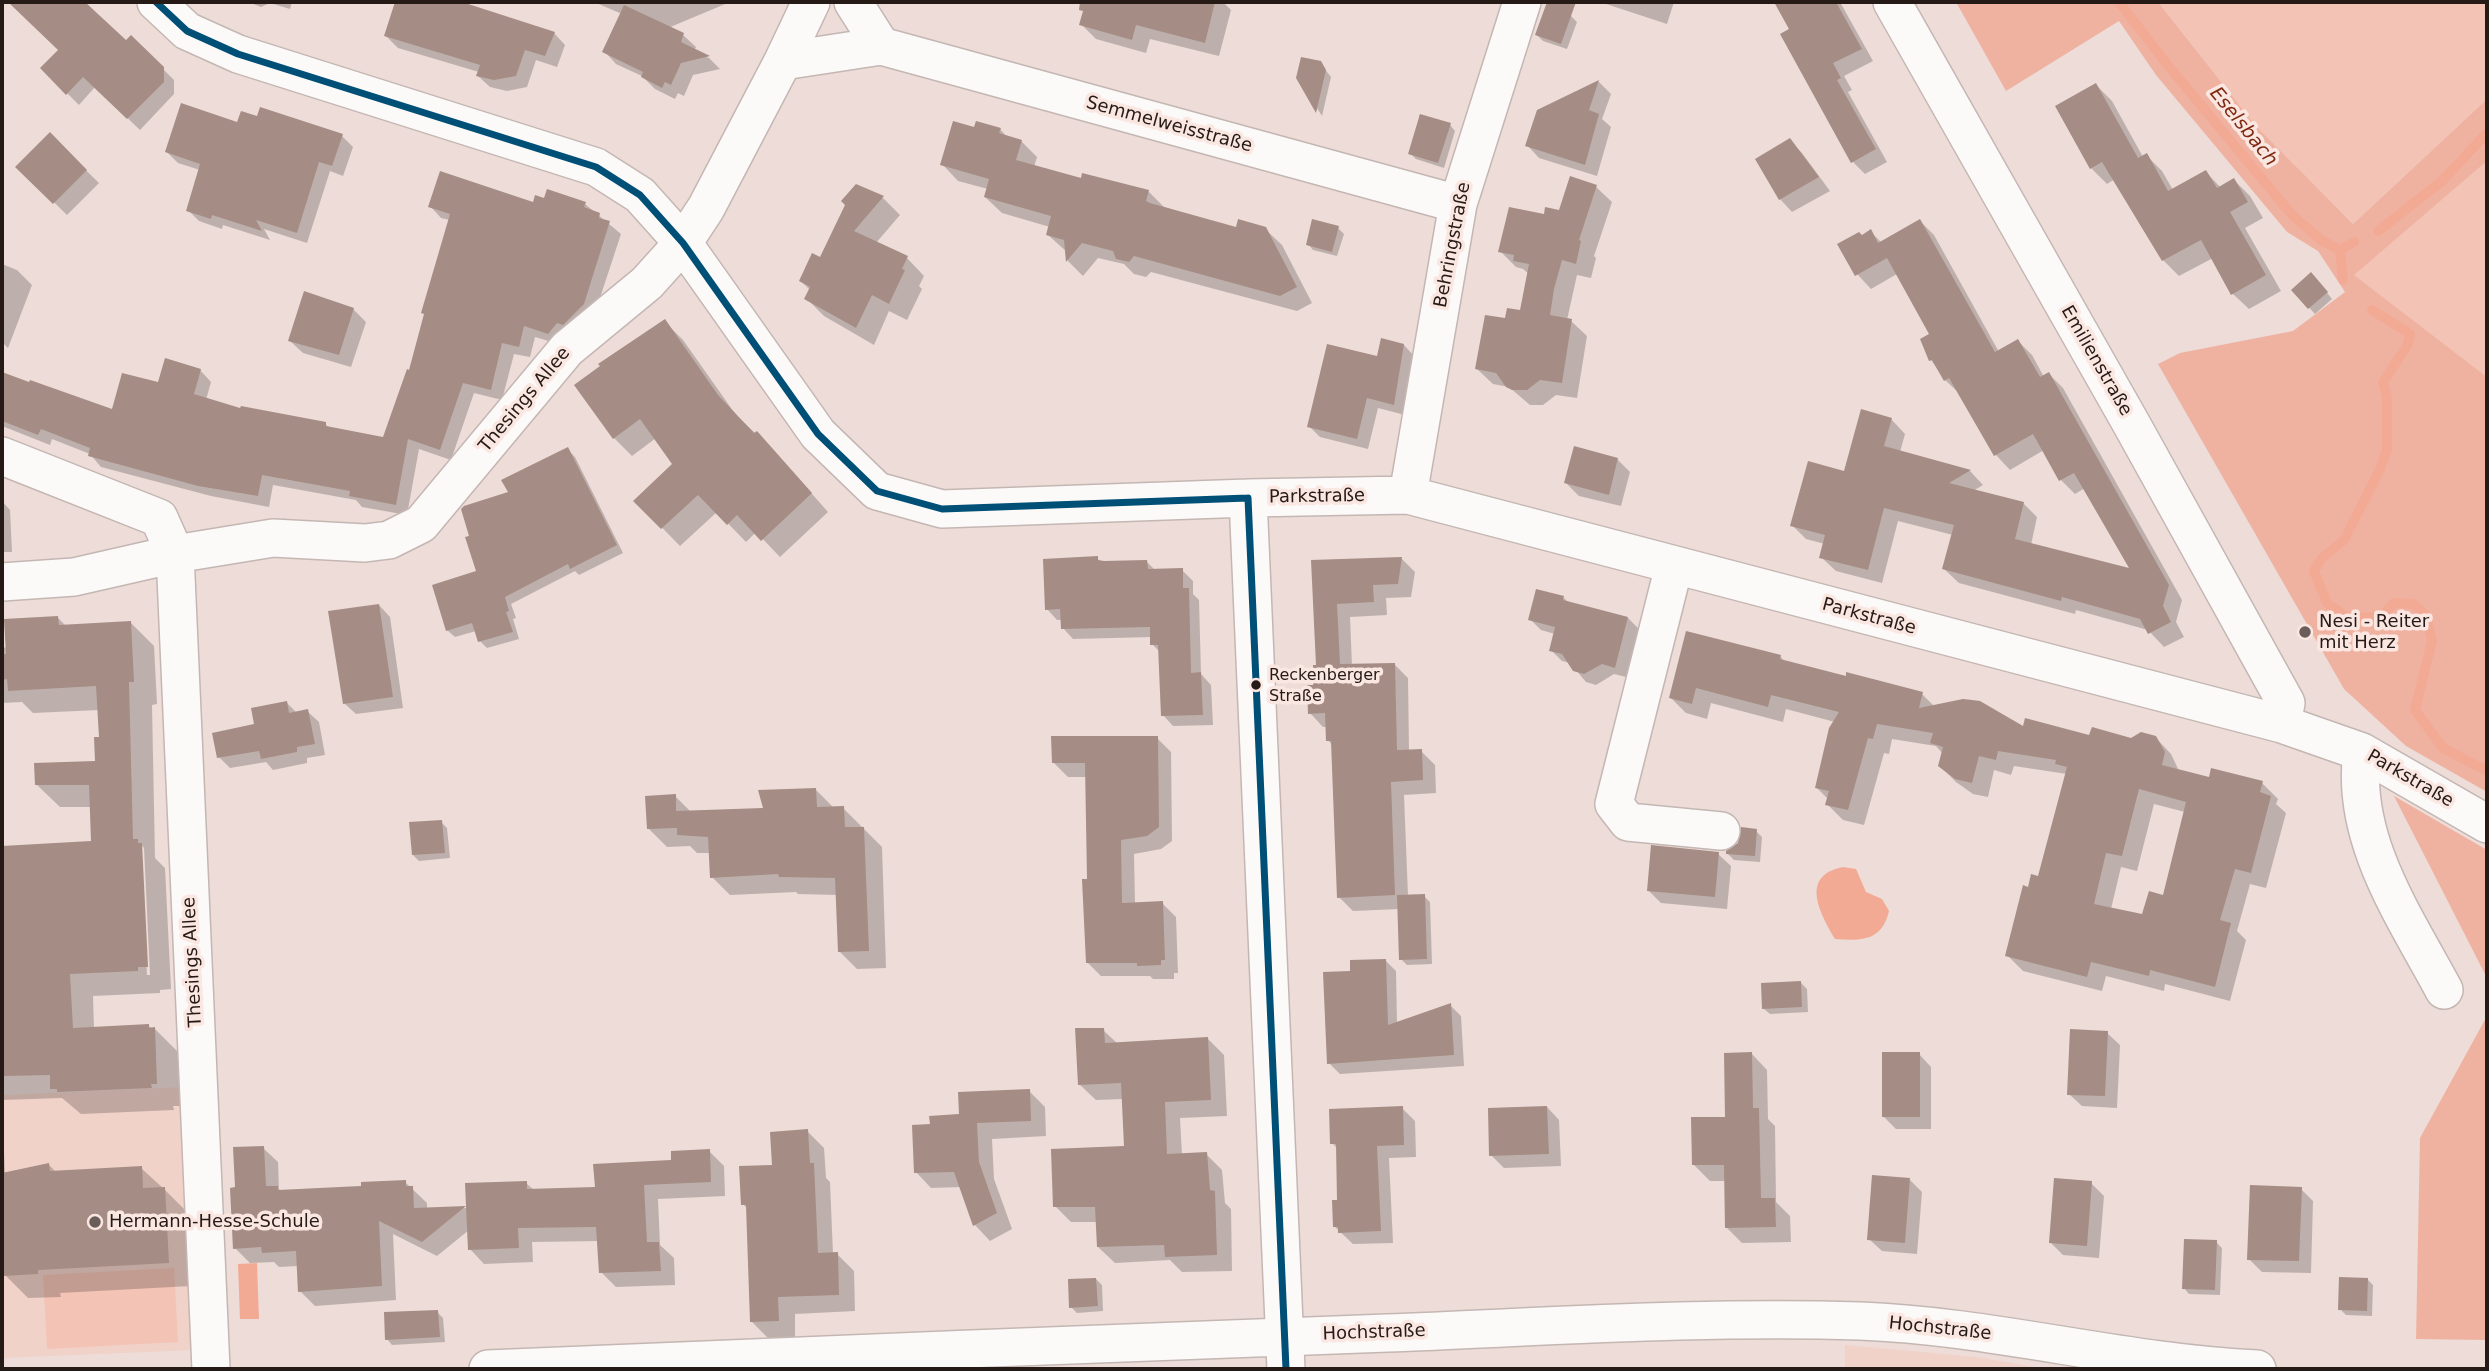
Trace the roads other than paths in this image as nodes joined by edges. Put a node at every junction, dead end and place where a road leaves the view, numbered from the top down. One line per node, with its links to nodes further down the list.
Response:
1 (156, 2): 9 (street, Parkstraße)
2 (811, 2): 7 (street, Thesings Allee)
3 (853, 2): 6 (street)
4 (1522, 2): 8 (street, Behringstraße)
5 (1892, 2): 16 (street, Emilienstraße)
6 (881, 46): 7 (street, Semmelweisstraße); 8 (street, Semmelweisstraße)
7 (783, 61): 9 (street, Thesings Allee)
8 (1458, 204): 11 (street, Behringstraße)
9 (683, 243): 12 (street, Parkstraße); 13 (street, Thesings Allee)
10 (2, 456): 13 (street)
11 (1408, 495): 12 (street, Parkstraße); 14 (street, Parkstraße)
12 (1248, 498): 21 (street)
13 (175, 554): 15 (street, Thesings Allee); 23 (street, Thesings Allee)
14 (1674, 566): 16 (street, Parkstraße); 19 (street)
15 (2, 582)
16 (2282, 724): 17 (street, Parkstraße)
17 (2362, 752): 18 (street, Parkstraße); 20 (street)
18 (2487, 824)
19 (1721, 831)
20 (2444, 990)
21 (1285, 1353): 22 (street, Hochstraße); 24 (street, Hochstraße)
22 (2165, 1365): 25 (street, Hochstraße)
23 (211, 1369)
24 (488, 1369)
25 (2257, 1369)

